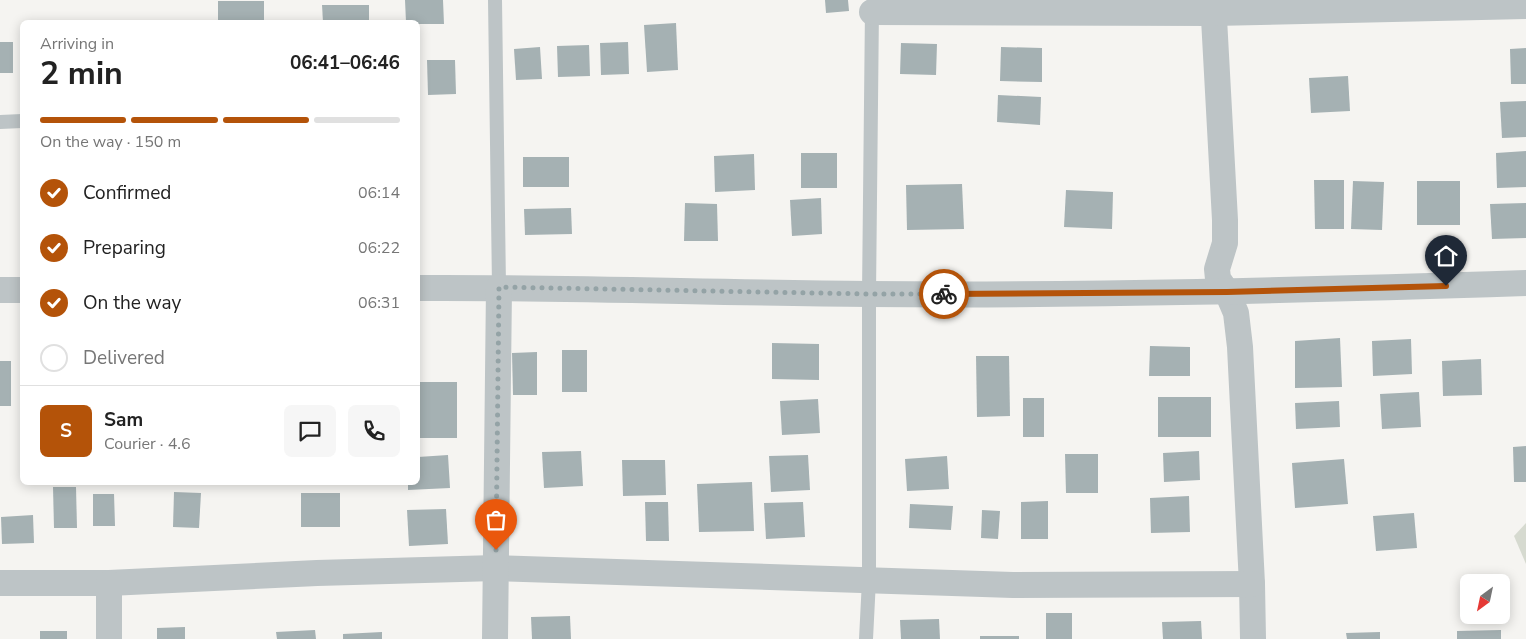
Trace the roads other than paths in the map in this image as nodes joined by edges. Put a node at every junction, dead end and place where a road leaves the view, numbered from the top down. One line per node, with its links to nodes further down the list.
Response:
1 (496, 0): 8 (lane)
2 (872, 6): 4 (street); 13 (lane)
3 (1526, 6): 4 (street)
4 (1213, 7): 12 (street)
5 (20, 121): 6 (lane)
6 (0, 122)
7 (1526, 283): 12 (street)
8 (499, 287): 9 (street); 13 (street); 14 (street)
9 (420, 288)
10 (0, 290): 11 (street)
11 (20, 290)
12 (1227, 292): 13 (street); 18 (street)
13 (869, 294): 15 (lane)
14 (496, 568): 15 (street); 17 (street); 20 (street)
15 (868, 580): 18 (street); 21 (lane)
16 (0, 583): 17 (street)
17 (109, 583): 19 (street)
18 (1252, 584): 22 (street)
19 (109, 639)
20 (496, 639)
21 (866, 639)
22 (1253, 639)

